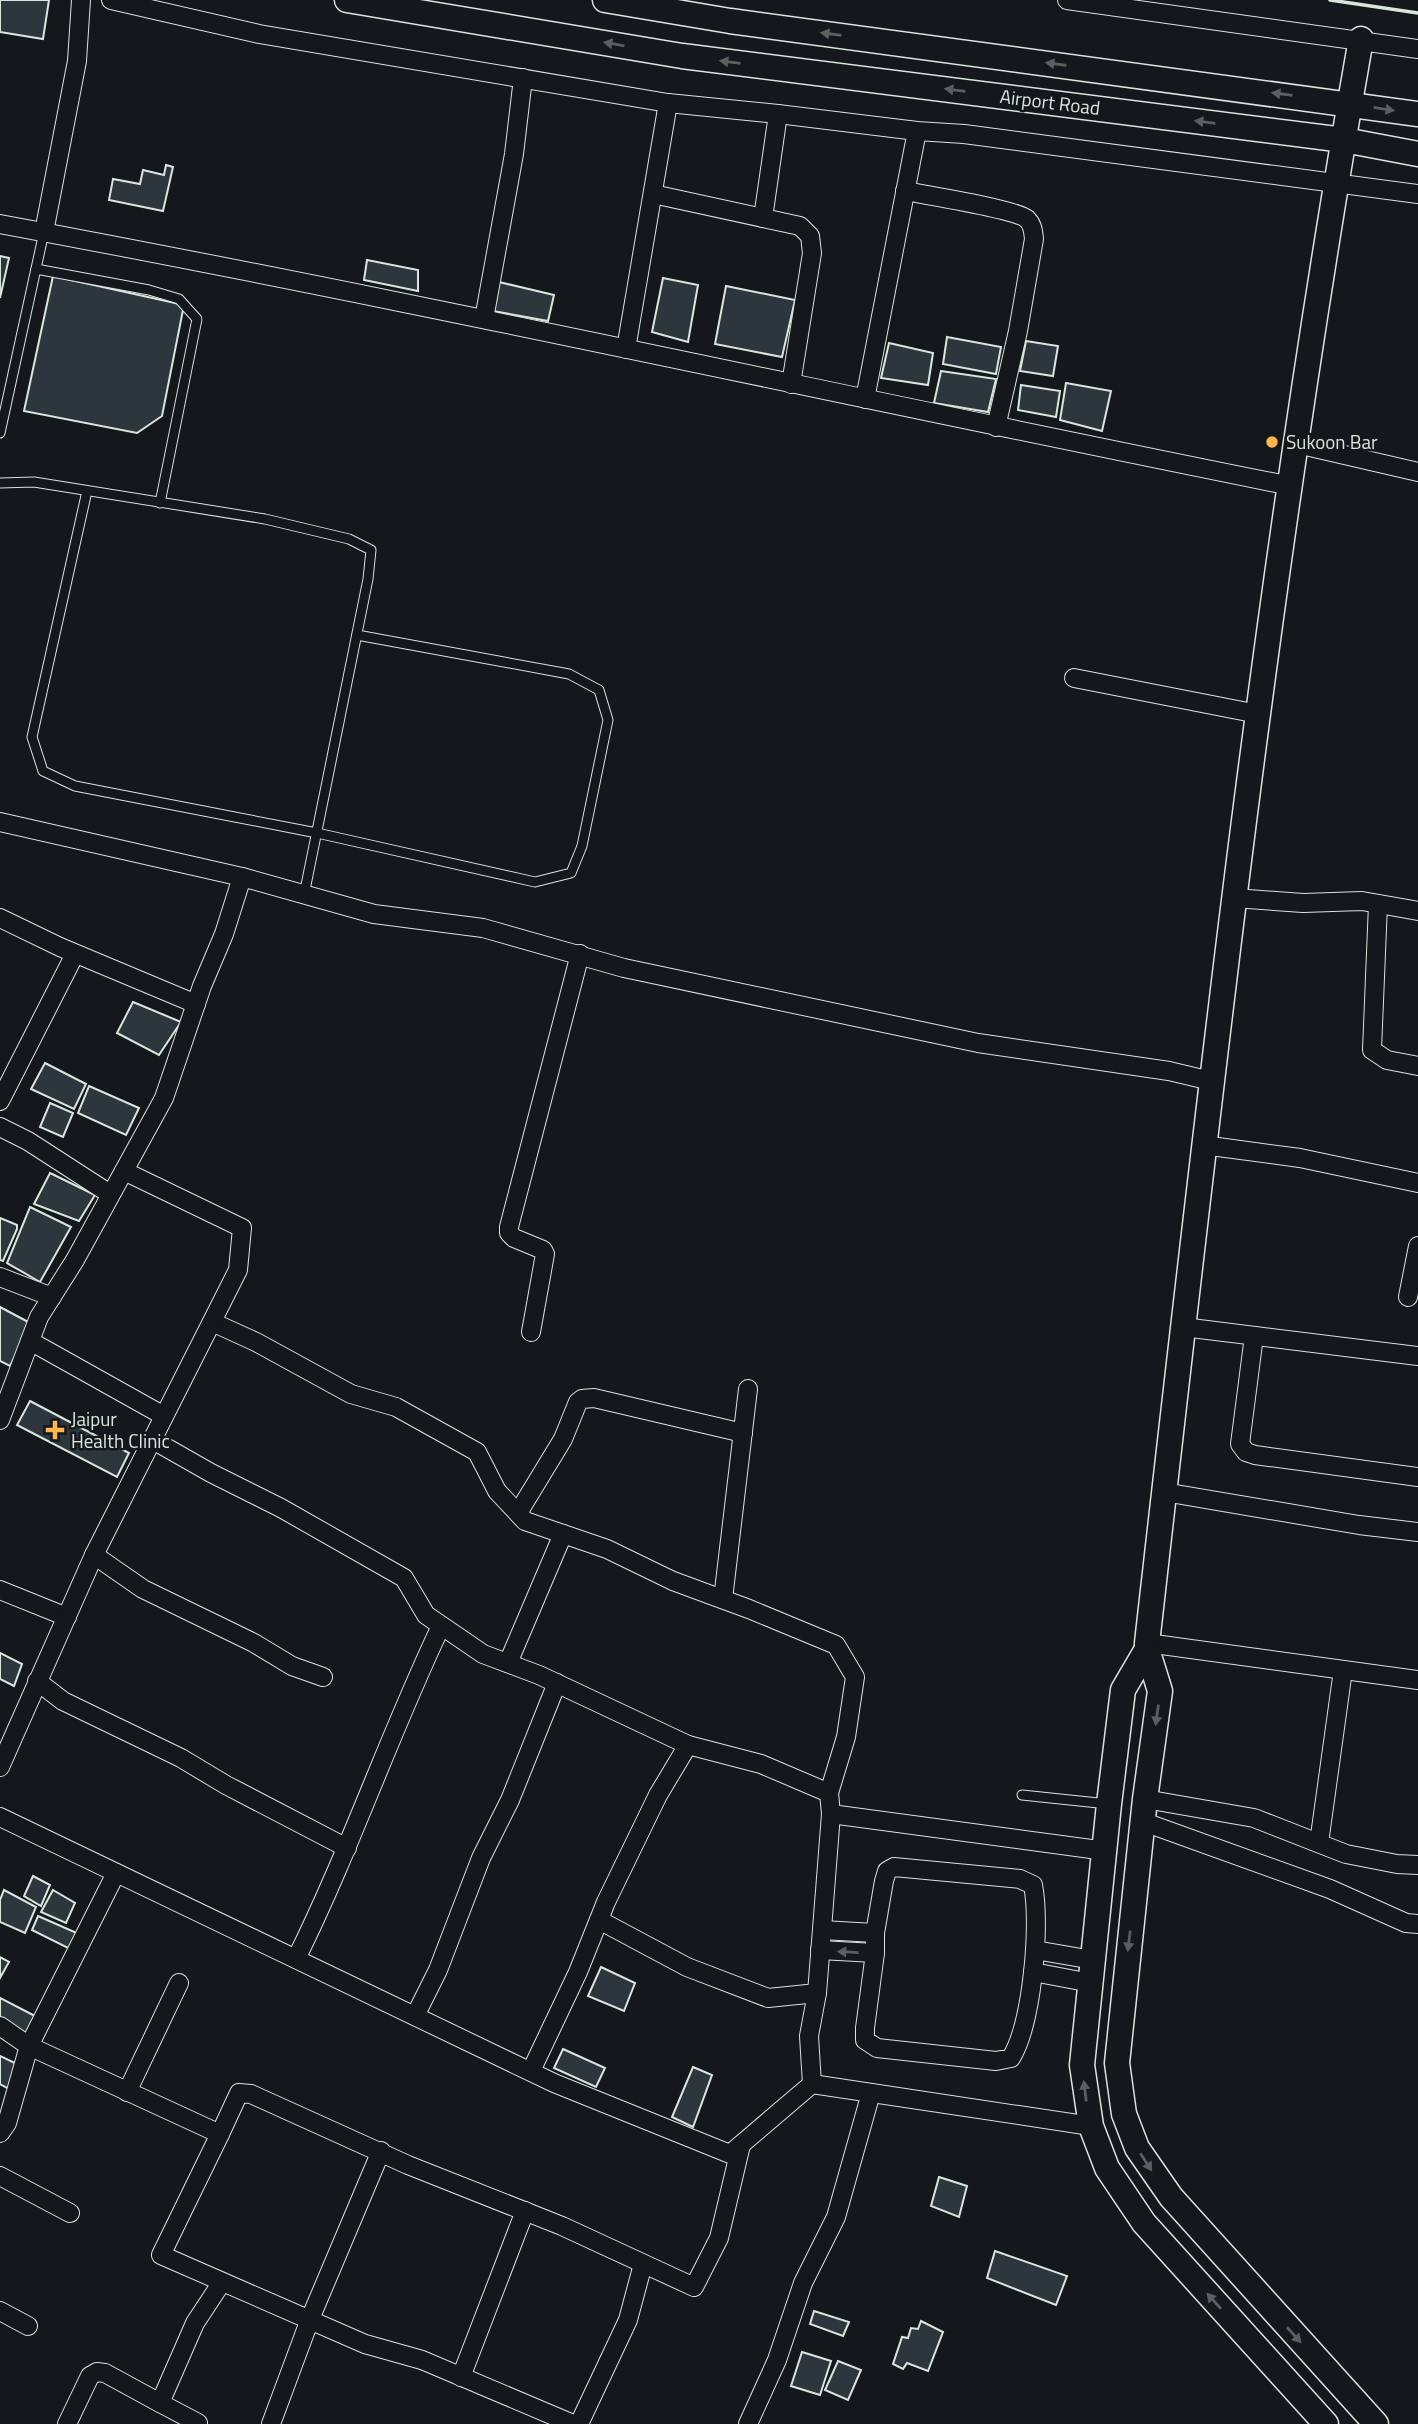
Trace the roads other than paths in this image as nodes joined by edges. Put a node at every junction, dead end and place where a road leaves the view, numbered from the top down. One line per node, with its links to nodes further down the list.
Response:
1 (81, 0): 22 (street)
2 (111, 0): 8 (street)
3 (347, 0): 14 (street, Airport Road, one-way to 3)
4 (606, 0): 10 (street, one-way to 4)
5 (1067, 0): 6 (street)
6 (1361, 39): 7 (street); 10 (street)
7 (1418, 49)
8 (523, 78): 9 (street); 24 (street)
9 (668, 103): 11 (street); 18 (street)
10 (1350, 103): 12 (street, one-way to 12); 14 (street)
11 (778, 114): 13 (street); 20 (street)
12 (1418, 114)
13 (917, 131): 16 (street); 17 (street)
14 (1344, 140): 15 (street, Airport Road); 16 (street)
15 (1418, 154)
16 (1336, 183): 19 (street); 30 (street)
17 (905, 191): 27 (street); 28 (street)
18 (653, 194): 20 (street); 25 (street)
19 (1418, 194)
20 (762, 218): 26 (street)
21 (0, 224): 22 (street)
22 (44, 232): 23 (lane); 24 (street)
23 (36, 269): 29 (lane); 35 (lane)
24 (484, 320): 25 (street)
25 (626, 349): 26 (street)
26 (791, 384): 27 (street)
27 (864, 399): 28 (street)
28 (996, 427): 33 (street)
29 (0, 433)
30 (1297, 444): 31 (street); 33 (street)
31 (1418, 472)
32 (0, 484): 34 (lane)
33 (1291, 486): 38 (street)
34 (87, 491): 35 (lane); 40 (lane)
35 (160, 503): 36 (lane)
36 (357, 635): 40 (lane); 40 (lane)
37 (1074, 678): 38 (street)
38 (1258, 714): 43 (street)
39 (0, 822): 41 (street)
40 (317, 832): 42 (lane)
41 (242, 877): 42 (street); 49 (street)
42 (304, 895): 48 (street)
43 (1234, 898): 44 (street); 51 (street)
44 (1378, 904): 45 (street); 50 (street)
45 (1418, 911)
46 (0, 918): 47 (street)
47 (75, 954): 49 (street); 52 (street)
48 (580, 954): 51 (street); 64 (street)
49 (197, 1004): 55 (street)
50 (1418, 1066)
51 (1211, 1081): 54 (street)
52 (0, 1101)
53 (0, 1127): 57 (street)
54 (1203, 1144): 56 (street); 63 (street)
55 (124, 1171): 57 (street); 62 (street)
56 (1418, 1183)
57 (110, 1194): 60 (street)
58 (1418, 1246): 61 (street)
59 (0, 1277): 60 (street)
60 (52, 1297): 66 (street)
61 (1408, 1297)
62 (212, 1322): 69 (street); 75 (street)
63 (1183, 1327): 65 (street); 74 (street)
64 (531, 1332)
65 (1254, 1336): 67 (street); 73 (street)
66 (30, 1341): 69 (street); 70 (street)
67 (1418, 1356)
68 (748, 1389): 71 (street)
69 (164, 1416): 72 (street)
70 (0, 1420)
71 (743, 1433): 75 (street); 80 (street)
72 (153, 1440): 78 (street); 82 (street)
73 (1418, 1477)
74 (1164, 1492): 76 (street); 83 (street)
75 (517, 1513): 77 (street)
76 (1418, 1532)
77 (563, 1534): 80 (street); 84 (street)
78 (94, 1555): 81 (street); 86 (street)
79 (0, 1590): 81 (street)
80 (723, 1599): 92 (street)
81 (66, 1616): 87 (street)
82 (441, 1626): 84 (street); 100 (street)
83 (1147, 1646): 85 (street); 94 (street); 95 (street, one-way to 95)
84 (509, 1663): 89 (street)
85 (1343, 1670): 88 (street); 99 (street)
86 (323, 1677)
87 (37, 1681): 91 (street); 100 (street)
88 (1418, 1681)
89 (557, 1683): 90 (street); 116 (street)
90 (688, 1745): 92 (street); 104 (street)
91 (0, 1767)
92 (829, 1793): 96 (street)
93 (1022, 1795): 94 (lane)
94 (1110, 1804): 101 (street)
95 (1145, 1811): 99 (street); 105 (street); 145 (street, one-way to 145)
96 (831, 1814): 101 (street); 106 (street)
97 (5, 1819): 98 (street); 103 (street)
98 (0, 1838)
99 (1319, 1843): 102 (street)
100 (347, 1848): 111 (street)
101 (1105, 1851): 113 (street)
102 (1418, 1865)
103 (116, 1872): 111 (street); 118 (street)
104 (599, 1920): 115 (street); 119 (street)
105 (1418, 1924)
106 (822, 1930): 107 (street); 108 (street)
107 (875, 1933): 109 (street); 110 (street)
108 (820, 1950): 110 (street, one-way to 108); 115 (street)
109 (1035, 1950): 112 (street); 113 (street)
110 (875, 1953): 112 (street)
111 (296, 1959): 116 (street)
112 (1033, 1972): 113 (street)
113 (1092, 1972): 123 (street, one-way to 113)
114 (179, 1983): 121 (street)
115 (817, 1993): 120 (street)
116 (415, 2016): 119 (street)
117 (0, 2026): 118 (street)
118 (29, 2046): 121 (street); 124 (street)
119 (531, 2071): 126 (street)
120 (812, 2084): 122 (street); 126 (street)
121 (127, 2092): 125 (street)
122 (871, 2093): 123 (street); 143 (street)
123 (1091, 2126): 144 (street, one-way to 123)
124 (0, 2133)
125 (220, 2134): 127 (street); 132 (street)
126 (741, 2145): 131 (street)
127 (382, 2151): 129 (street); 134 (street)
128 (0, 2176): 130 (street)
129 (524, 2211): 131 (street); 136 (street)
130 (70, 2213)
131 (643, 2264): 142 (street)
132 (222, 2282): 134 (street); 137 (street)
133 (0, 2311): 135 (street)
134 (310, 2319): 136 (street); 140 (street)
135 (28, 2326)
136 (461, 2376): 141 (street)
137 (160, 2403): 138 (street); 139 (street)
138 (198, 2423)
139 (67, 2424)
140 (271, 2424)
141 (573, 2424)
142 (579, 2424)
143 (748, 2424)
144 (1326, 2424)
145 (1376, 2424)

